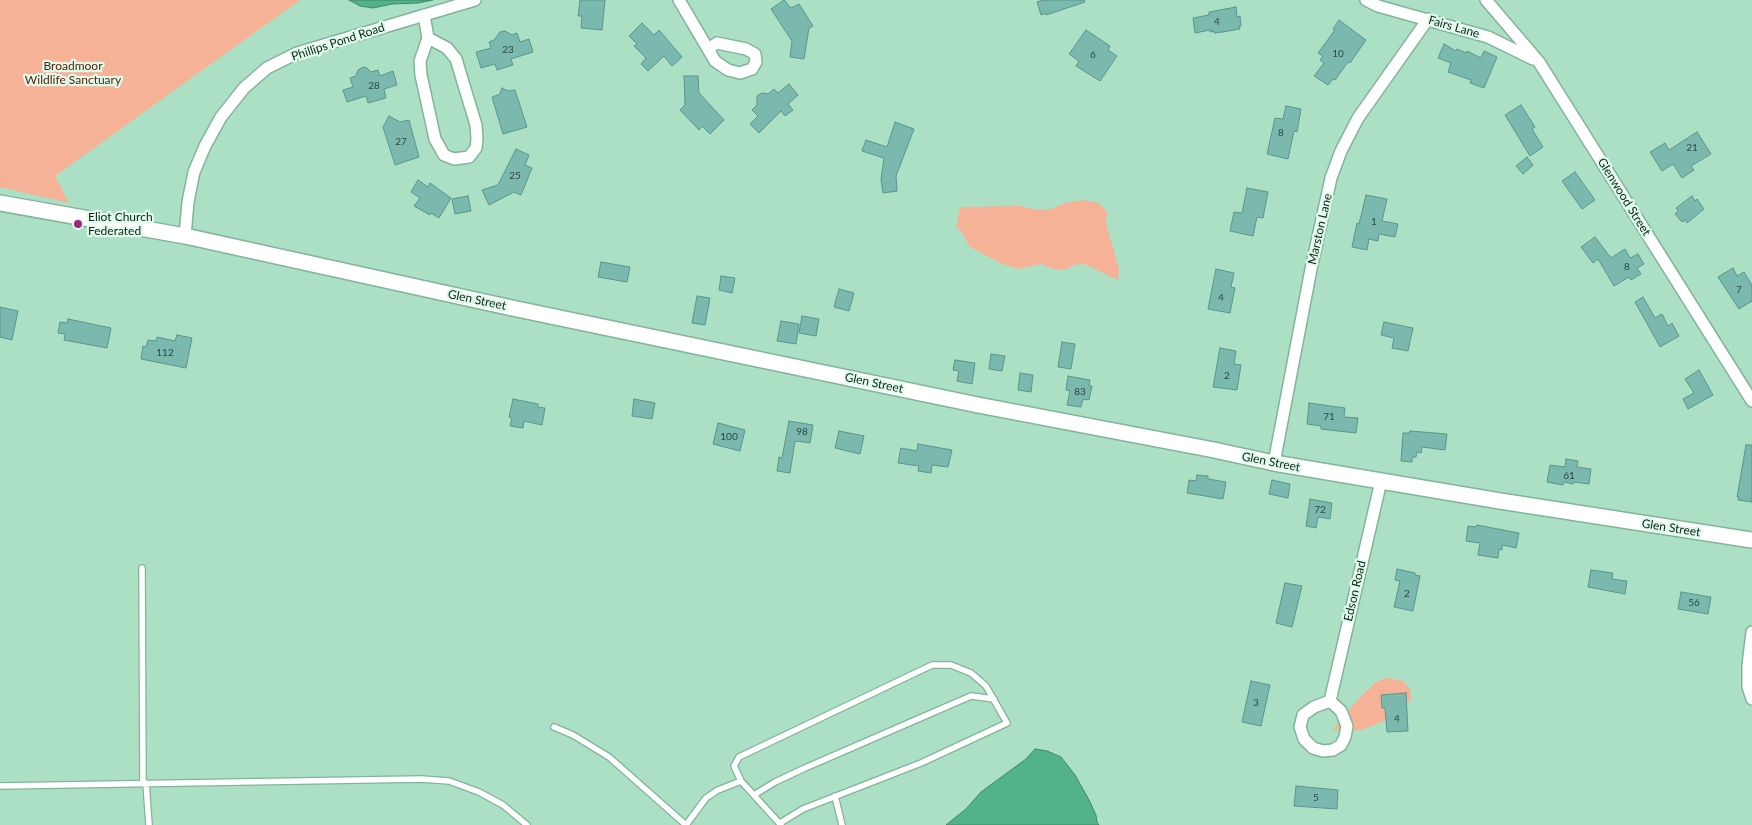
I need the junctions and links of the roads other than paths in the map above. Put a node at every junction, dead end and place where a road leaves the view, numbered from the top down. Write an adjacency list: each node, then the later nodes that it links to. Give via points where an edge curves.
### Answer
1 (474, 0): 5 (street, Phillips Pond Road)
2 (679, 0): 8 (street)
3 (1366, 0): 6 (street, Fairs Lane)
4 (1486, 0): 9 (street, Glenwood Street)
5 (424, 15): 7 (street); 11 (street, Phillips Pond Road, via 297,53 267,68 250,83 222,117 205,146 194,172)
6 (1428, 19): 9 (street, Fairs Lane, via 1488,37); 13 (street, Marston Lane, via 1358,118 1331,178)
7 (428, 38): 7 (street, via 420,60 421,75 435,139 444,154 454,158 469,157 478,139 456,59 447,48)
8 (708, 49)
9 (1539, 62): 12 (street, Glenwood Street)
10 (0, 203): 11 (street, Glen Street)
11 (185, 236): 13 (street, Glen Street, via 978,405)
12 (1752, 401)
13 (1274, 463): 14 (street, Glen Street)
14 (1380, 481): 15 (street, Glen Street); 20 (street, Edson Road)
15 (1752, 540)
16 (142, 568): 23 (lane)
17 (1752, 632): 19 (street, via 1748,665 1748,687)
18 (994, 699): 22 (lane, via 986,686 971,673 951,664 932,665 739,756 734,766); 25 (lane, via 971,696 805,768); 26 (lane, via 1007,723 921,763)
19 (1752, 699)
20 (1330, 701): 20 (street, via 1314,706 1303,715 1300,727 1312,748 1323,751 1333,750 1346,737 1347,726 1341,711)
21 (554, 727): 22 (lane, via 608,757 686,825 706,798)
22 (741, 781): 25 (lane)
23 (144, 783): 24 (lane); 28 (lane); 29 (lane, via 449,780 503,805)
24 (0, 786)
25 (754, 795): 27 (lane)
26 (835, 796): 27 (lane, via 803,809); 30 (lane)
27 (781, 824)
28 (149, 825)
29 (527, 825)
30 (842, 825)

